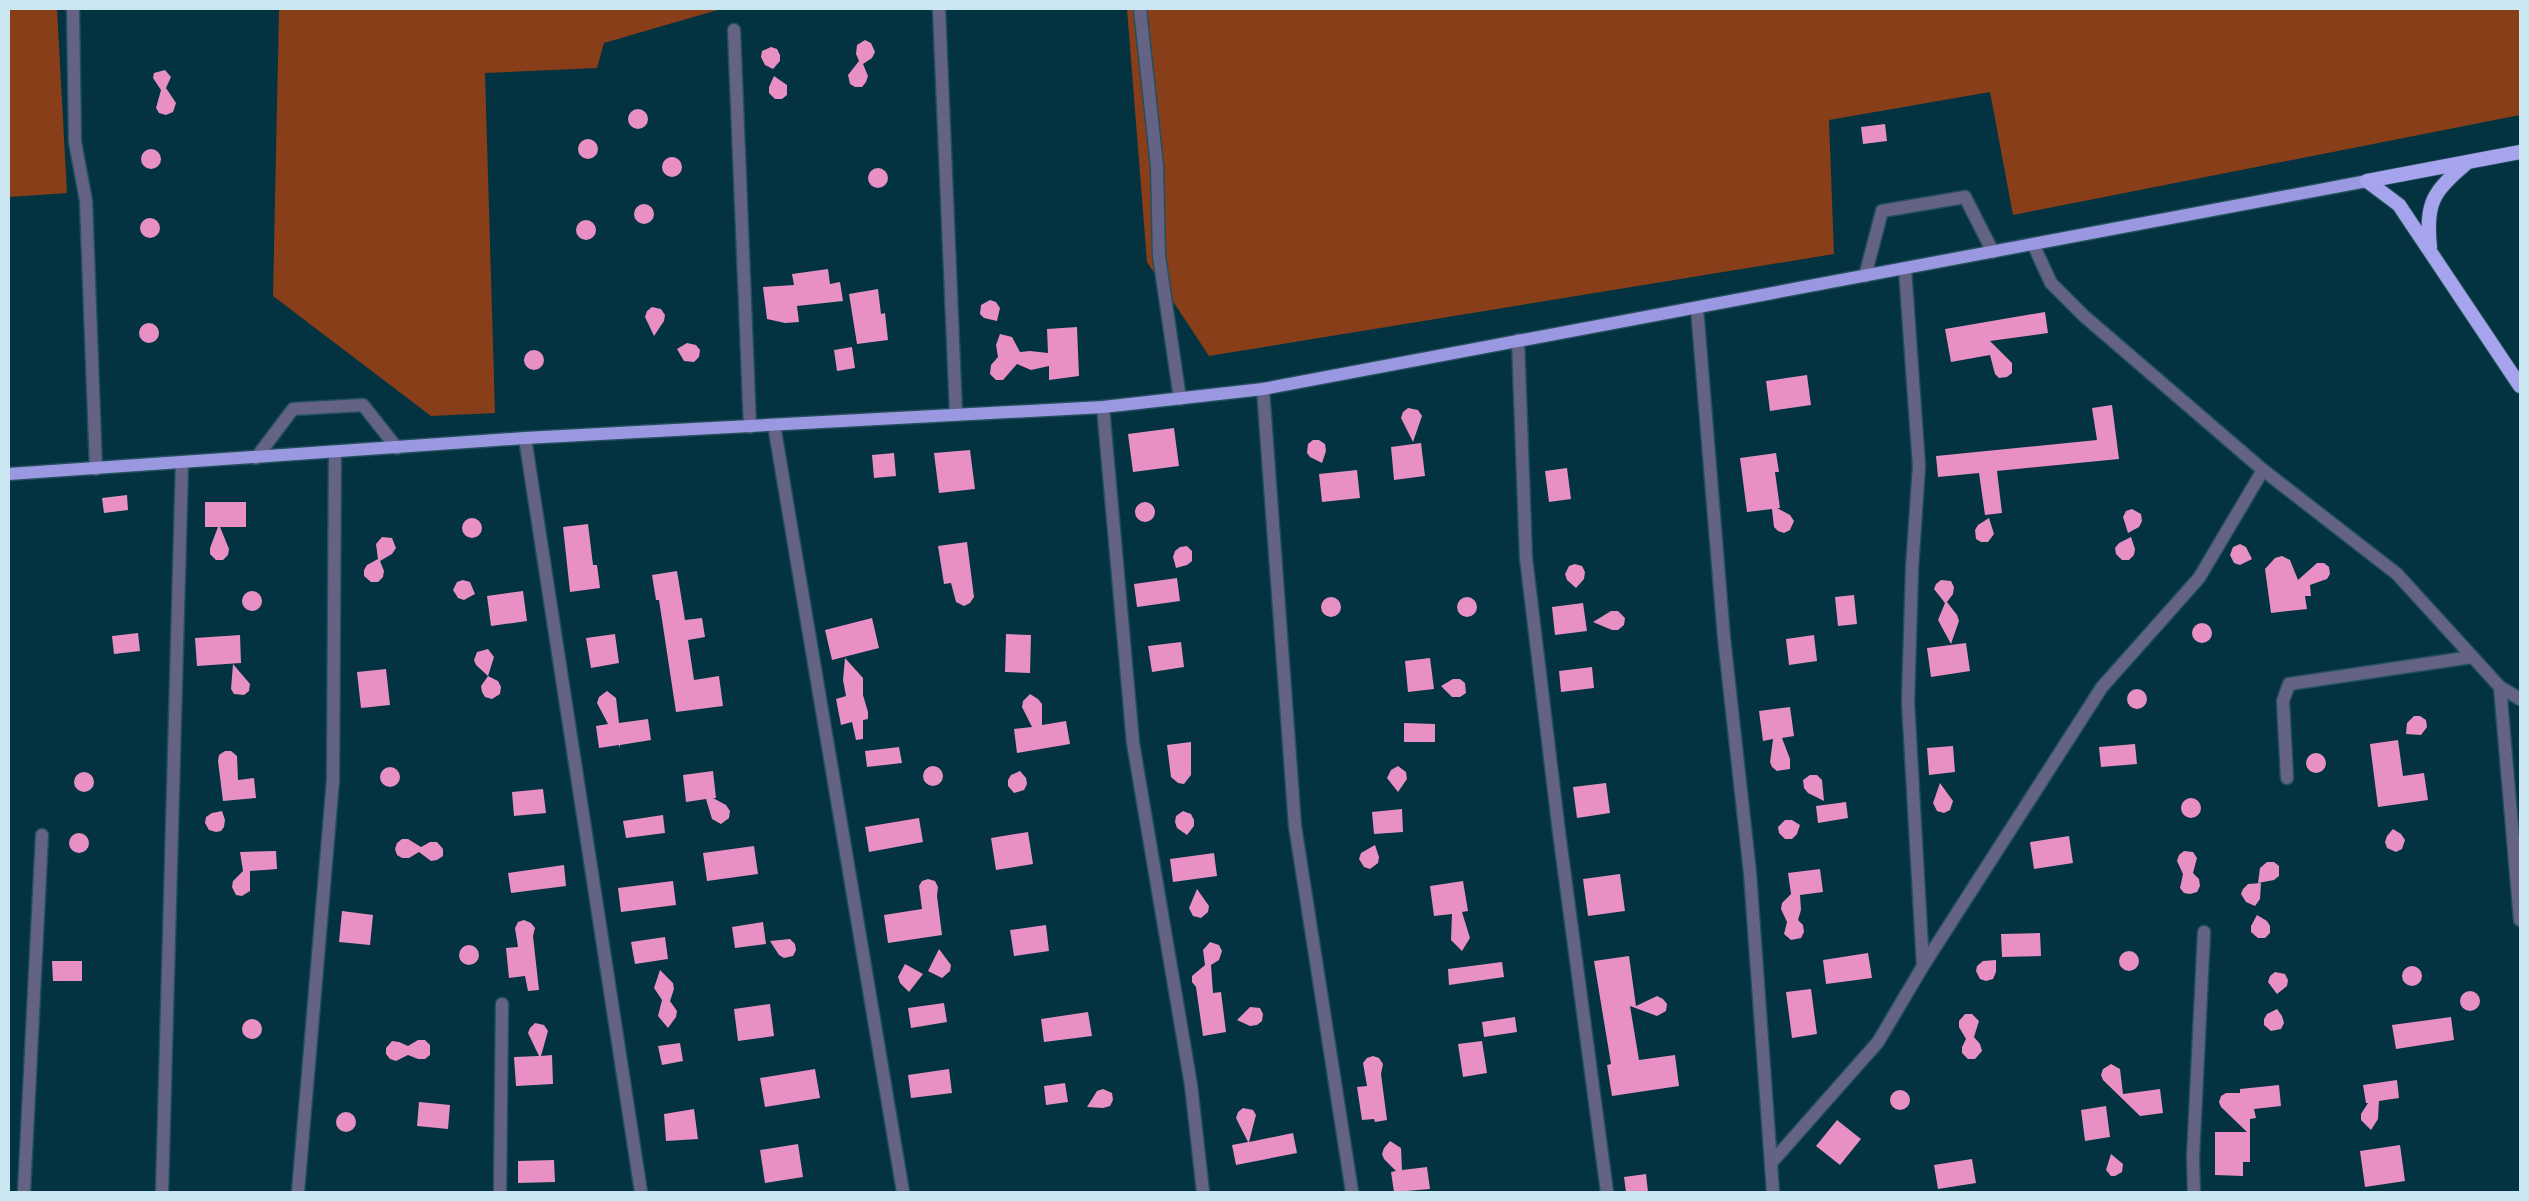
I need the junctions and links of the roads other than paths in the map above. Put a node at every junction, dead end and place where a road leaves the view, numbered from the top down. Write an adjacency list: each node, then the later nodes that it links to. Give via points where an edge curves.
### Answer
1 (73, 9): 27 (street, via 75,142 86,201)
2 (939, 9): 19 (street)
3 (1140, 9): 17 (street, via 1157,166 1159,256)
4 (734, 30): 21 (street)
5 (2520, 152): 6 (highway)
6 (2469, 162): 7 (highway); 9 (highway, via 2441,184 2430,208)
7 (2367, 181): 8 (main road); 9 (highway, via 2399,205)
8 (2034, 244): 10 (main road); 28 (street, via 2051,284)
9 (2430, 249): 15 (highway)
10 (1993, 252): 11 (main road); 12 (street, via 1965,197 1882,211)
11 (1905, 269): 12 (main road); 37 (street, via 1919,466 1908,702)
12 (1865, 276): 13 (main road)
13 (1697, 308): 14 (main road); 39 (street, via 1724,638 1750,873)
14 (1518, 340): 16 (main road); 48 (street, via 1526,558)
15 (2520, 386)
16 (1262, 388): 17 (main road); 47 (street, via 1295,826)
17 (1180, 399): 18 (main road)
18 (1103, 407): 19 (main road); 46 (street, via 1133,744 1191,1085)
19 (956, 414): 20 (main road)
20 (774, 425): 21 (main road); 45 (street)
21 (750, 427): 22 (main road)
22 (525, 438): 23 (main road); 44 (street)
23 (397, 448): 24 (main road); 25 (street, via 363,405 293,409)
24 (335, 452): 25 (main road); 42 (street, via 333,780)
25 (256, 458): 26 (main road)
26 (182, 463): 27 (main road); 41 (street)
27 (96, 469): 29 (main road)
28 (2263, 470): 30 (street, via 2397,574); 37 (street, via 2199,578 2102,687)
29 (9, 474)
30 (2472, 657): 31 (street); 33 (street, via 2289,684 2283,701)
31 (2500, 687): 32 (street); 35 (street)
32 (2520, 700)
33 (2287, 778)
34 (42, 835): 40 (street)
35 (2520, 920)
36 (2204, 932): 50 (street)
37 (1923, 966): 39 (street, via 1878,1042)
38 (502, 1004): 43 (street)
39 (1772, 1162): 49 (street)
40 (24, 1192)
41 (162, 1192)
42 (298, 1192)
43 (500, 1192)
44 (641, 1192)
45 (903, 1192)
46 (1203, 1192)
47 (1352, 1192)
48 (1607, 1192)
49 (1773, 1192)
50 (2194, 1192)

